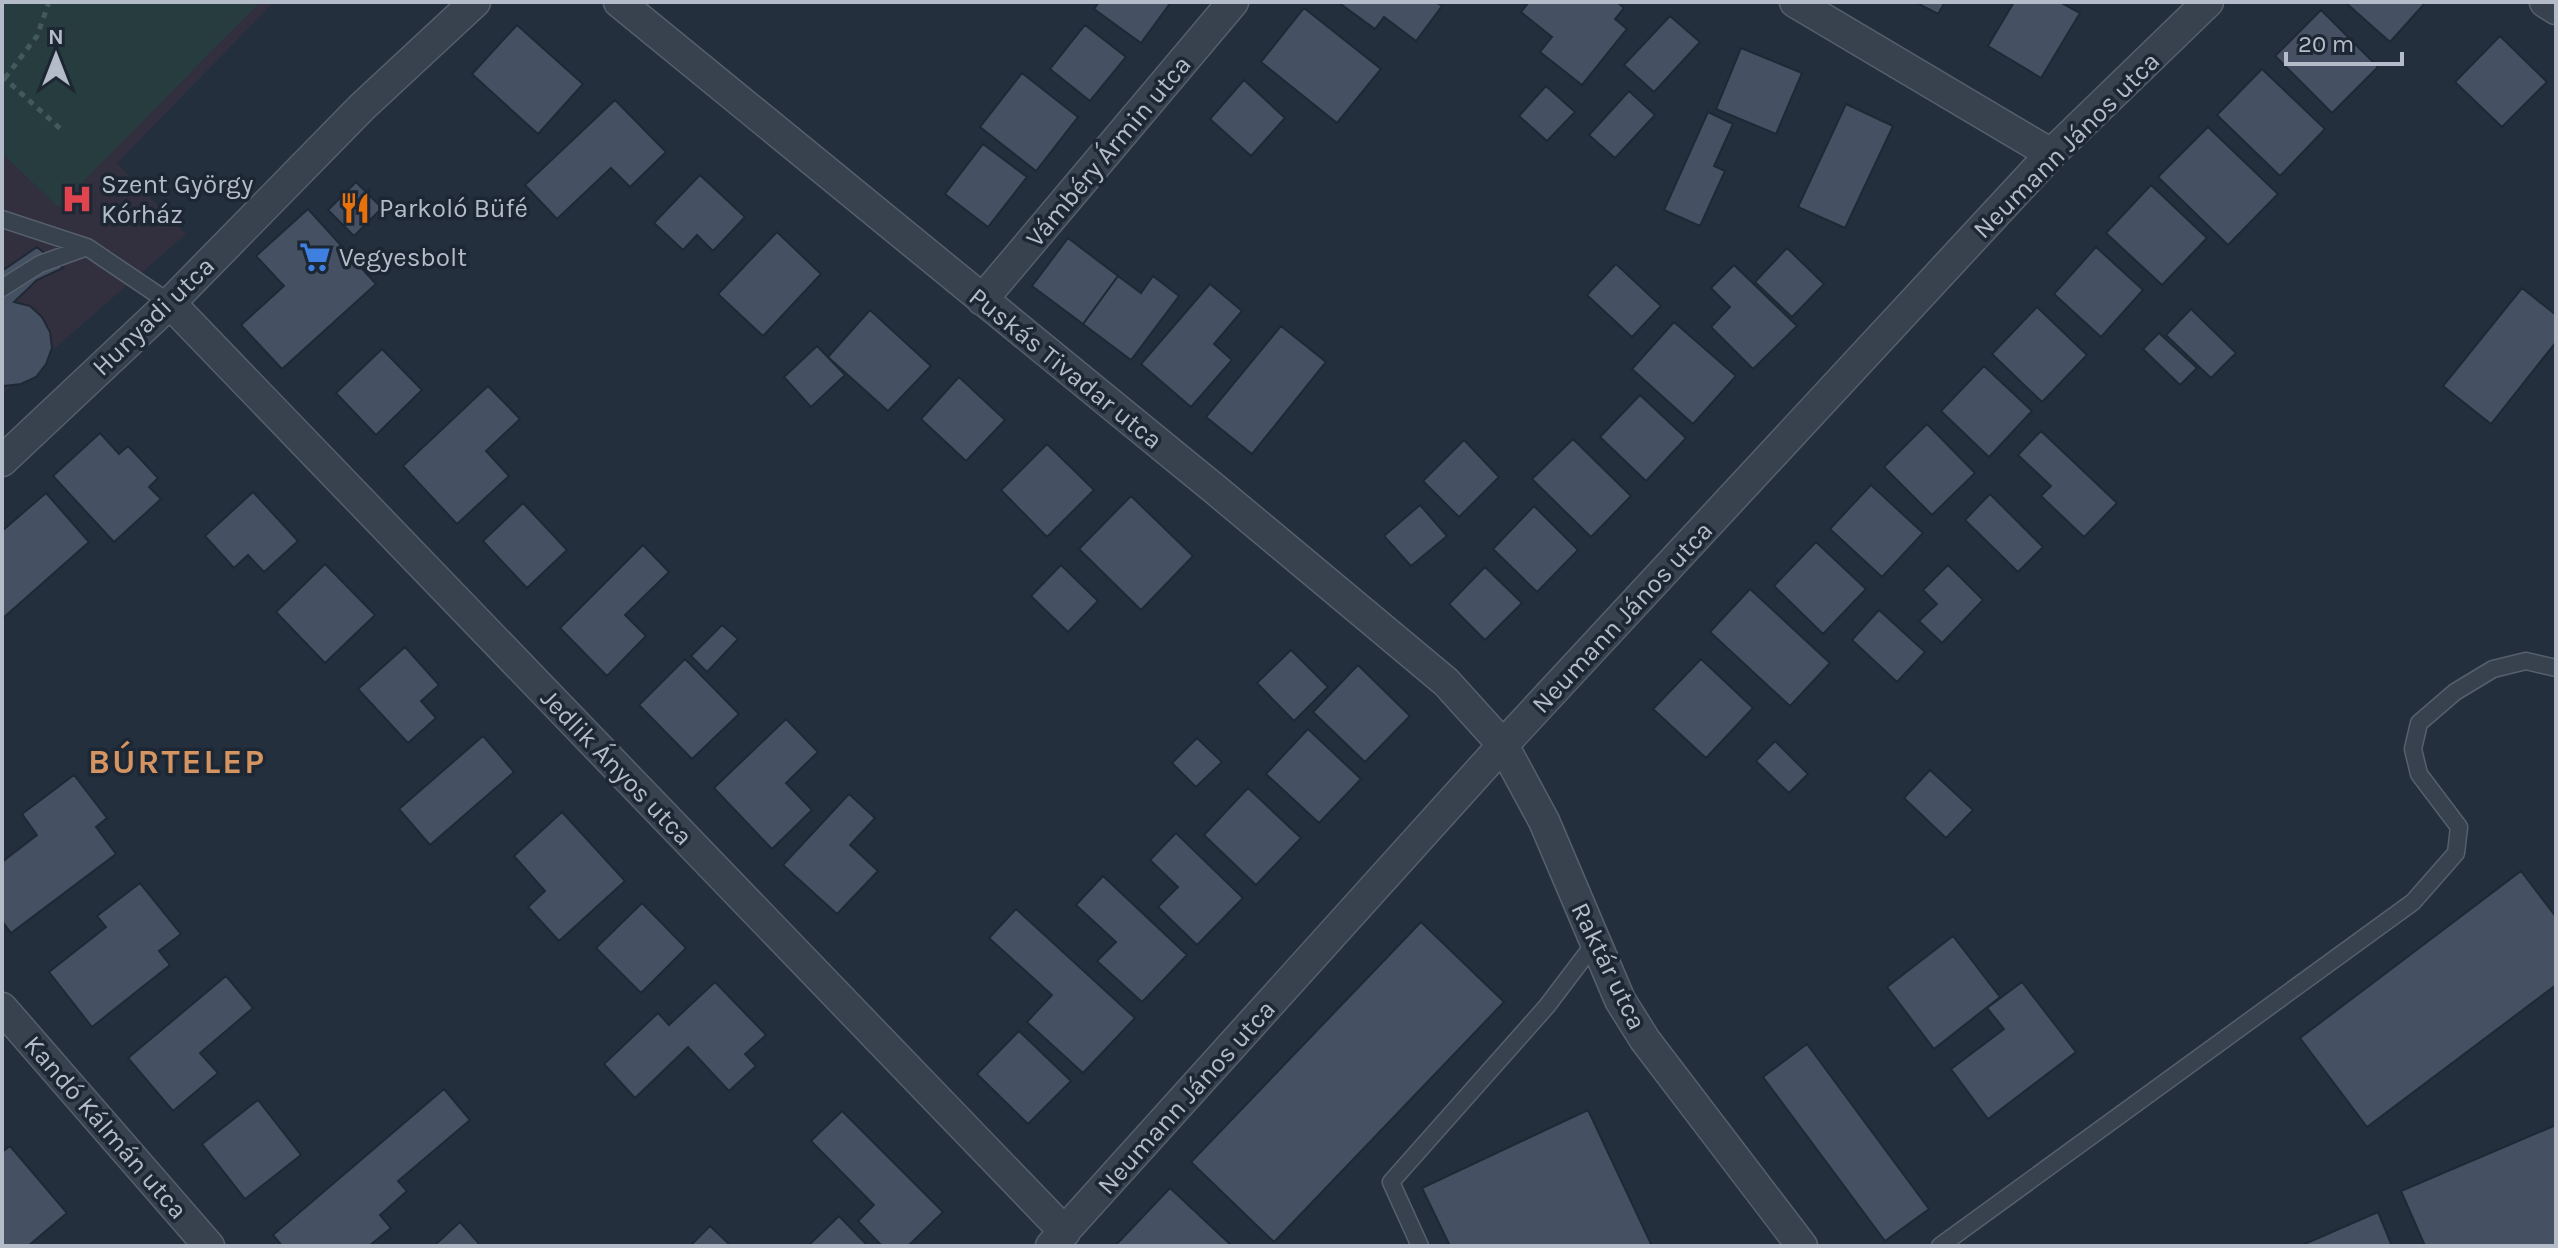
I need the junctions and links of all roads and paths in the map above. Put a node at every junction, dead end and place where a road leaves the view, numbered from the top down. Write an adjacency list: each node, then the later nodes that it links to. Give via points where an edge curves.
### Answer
1 (49, 2): 9 (path, via 37,36)
2 (475, 2): 16 (street, Hunyadi utca, via 362,107)
3 (619, 2): 15 (street, Puskás Tivadar utca)
4 (1233, 2): 15 (street, Vámbéry Ármin utca)
5 (1795, 2): 11 (street)
6 (2208, 2): 11 (street, Neumann János utca)
7 (2545, 2): 8 (street)
8 (2556, 9)
9 (3, 77): 10 (path)
10 (64, 132)
11 (2051, 154): 19 (street, Neumann János utca)
12 (2, 219): 13 (lane)
13 (87, 247): 14 (lane, via 40,264); 16 (lane)
14 (2, 288)
15 (982, 300): 19 (street, Puskás Tivadar utca, via 1446,682)
16 (170, 303): 17 (street, Hunyadi utca); 22 (street, Jedlik Ányos utca)
17 (2, 461)
18 (2556, 668): 26 (lane, via 2526,661 2493,669 2419,723 2413,749 2419,774 2459,827 2456,853 2413,902)
19 (1503, 745): 20 (street, Raktár utca, via 1544,821); 22 (street, Neumann János utca)
20 (1594, 944): 24 (lane, via 1547,1006 1391,1182); 25 (street, Raktár utca, via 1645,1040)
21 (2, 1008): 23 (street, Kandó Kálmán utca)
22 (1058, 1239)
23 (209, 1246)
24 (1420, 1246)
25 (1802, 1246)
26 (1940, 1246)

